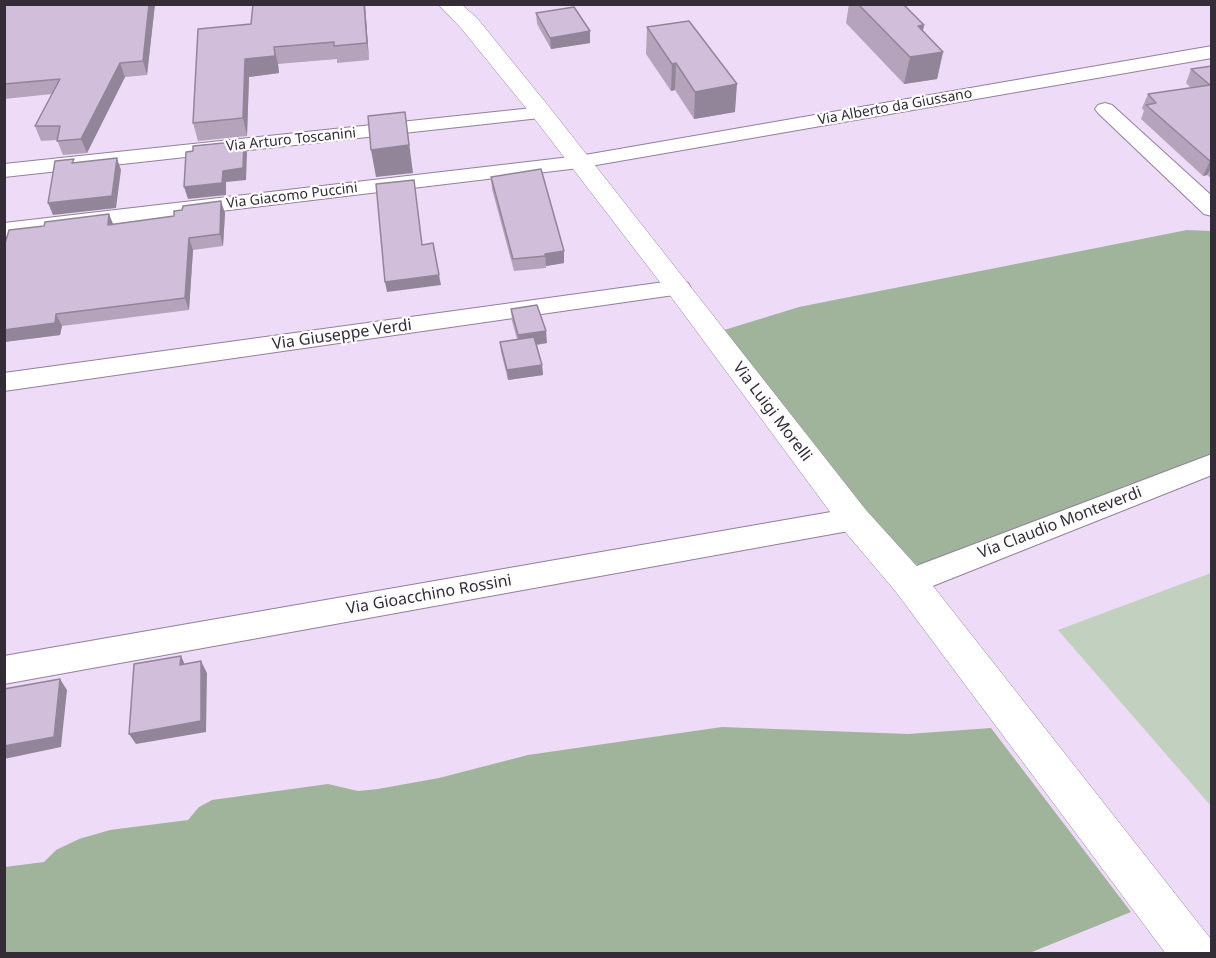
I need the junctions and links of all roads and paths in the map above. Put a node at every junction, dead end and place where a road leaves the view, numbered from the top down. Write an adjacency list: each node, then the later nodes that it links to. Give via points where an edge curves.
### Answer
1 (448, 4): 4 (main road, Via Luigi Morelli, via 474,29)
2 (1212, 52): 5 (street, Via Alberto da Giussano)
3 (1105, 109): 7 (street)
4 (542, 113): 5 (main road, Via Luigi Morelli); 6 (street, Via Arturo Toscanini)
5 (579, 162): 8 (street, Via Giacomo Puccini); 9 (main road, Via Luigi Morelli)
6 (4, 171)
7 (1212, 209)
8 (4, 230)
9 (679, 288): 10 (street, Via Giuseppe Verdi); 12 (main road, Via Luigi Morelli)
10 (4, 382)
11 (1212, 464): 13 (street, Via Claudio Monteverdi)
12 (854, 519): 13 (main road, Via Luigi Morelli); 14 (street, Via Gioacchino Rossini)
13 (909, 582): 15 (main road, Via Luigi Morelli)
14 (4, 670)
15 (1194, 954)

